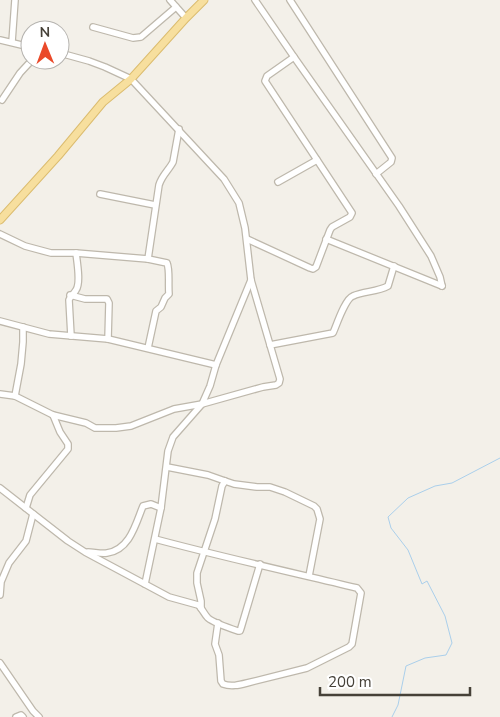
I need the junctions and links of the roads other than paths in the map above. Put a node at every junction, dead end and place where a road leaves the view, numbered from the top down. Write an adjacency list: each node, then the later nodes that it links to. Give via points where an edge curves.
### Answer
1 (15, 0): 10 (street)
2 (170, 0): 6 (street)
3 (204, 0): 7 (main road)
4 (255, 0): 13 (street)
5 (290, 0): 19 (street, via 392,158)
6 (176, 7): 7 (street); 8 (street, via 141,37 133,38)
7 (186, 18): 15 (main road)
8 (93, 27)
9 (0, 40): 10 (street)
10 (12, 42): 11 (street)
11 (20, 44)
12 (70, 56): 15 (street)
13 (294, 57): 18 (street, via 267,76 265,81); 19 (street)
14 (23, 70): 16 (street)
15 (131, 79): 17 (street); 23 (main road, via 103,102)
16 (2, 100)
17 (179, 129): 22 (street, via 173,162 160,180); 25 (street, via 232,191 239,203)
18 (317, 160): 20 (street); 26 (street, via 352,212 350,217 332,227)
19 (376, 174): 29 (street, via 427,249 442,286)
20 (278, 182)
21 (100, 194): 22 (street)
22 (155, 205): 28 (street)
23 (0, 220)
24 (0, 234): 27 (street, via 25,246)
25 (247, 239): 26 (street, via 313,269); 30 (street)
26 (326, 239): 29 (street)
27 (76, 253): 28 (street); 31 (street, via 78,284)
28 (148, 259): 37 (street, via 169,265 169,294 156,311)
29 (394, 266): 36 (street, via 388,286 352,296 347,301 333,333)
30 (251, 280): 36 (street); 38 (street)
31 (70, 295): 34 (street); 35 (street, via 107,299 110,303)
32 (0, 321): 33 (street)
33 (23, 327): 34 (street); 40 (street)
34 (70, 336): 35 (street)
35 (108, 339): 37 (street)
36 (270, 345): 41 (street, via 279,383)
37 (148, 348): 38 (street)
38 (216, 365): 41 (street)
39 (0, 394): 40 (street)
40 (15, 396): 42 (street)
41 (202, 404): 42 (street, via 174,409 116,428 95,428); 43 (street, via 173,437)
42 (53, 415): 46 (street, via 68,449)
43 (167, 467): 44 (street, via 208,475); 49 (street)
44 (225, 482): 53 (street); 55 (street, via 270,487 317,508 320,519)
45 (0, 488): 47 (street)
46 (30, 495): 47 (street); 48 (street)
47 (17, 501): 48 (street)
48 (26, 508): 50 (street)
49 (161, 508): 51 (street); 52 (street, via 150,504 143,506 131,536 119,549 108,553)
50 (33, 514): 52 (street); 57 (street, via 26,541 9,563 1,582)
51 (155, 539): 53 (street); 56 (street)
52 (86, 552): 56 (street)
53 (204, 552): 54 (street); 58 (street, via 197,572)
54 (260, 564): 55 (street); 59 (street, via 240,631)
55 (309, 576): 59 (street, via 360,590 349,647 308,668 226,686 221,681 216,644)
56 (146, 584): 58 (street, via 169,597)
57 (0, 595)
58 (201, 608): 59 (street, via 206,616)
59 (218, 623)
60 (0, 663): 63 (street)
61 (16, 717): 62 (street)
62 (23, 717)
63 (39, 717)

